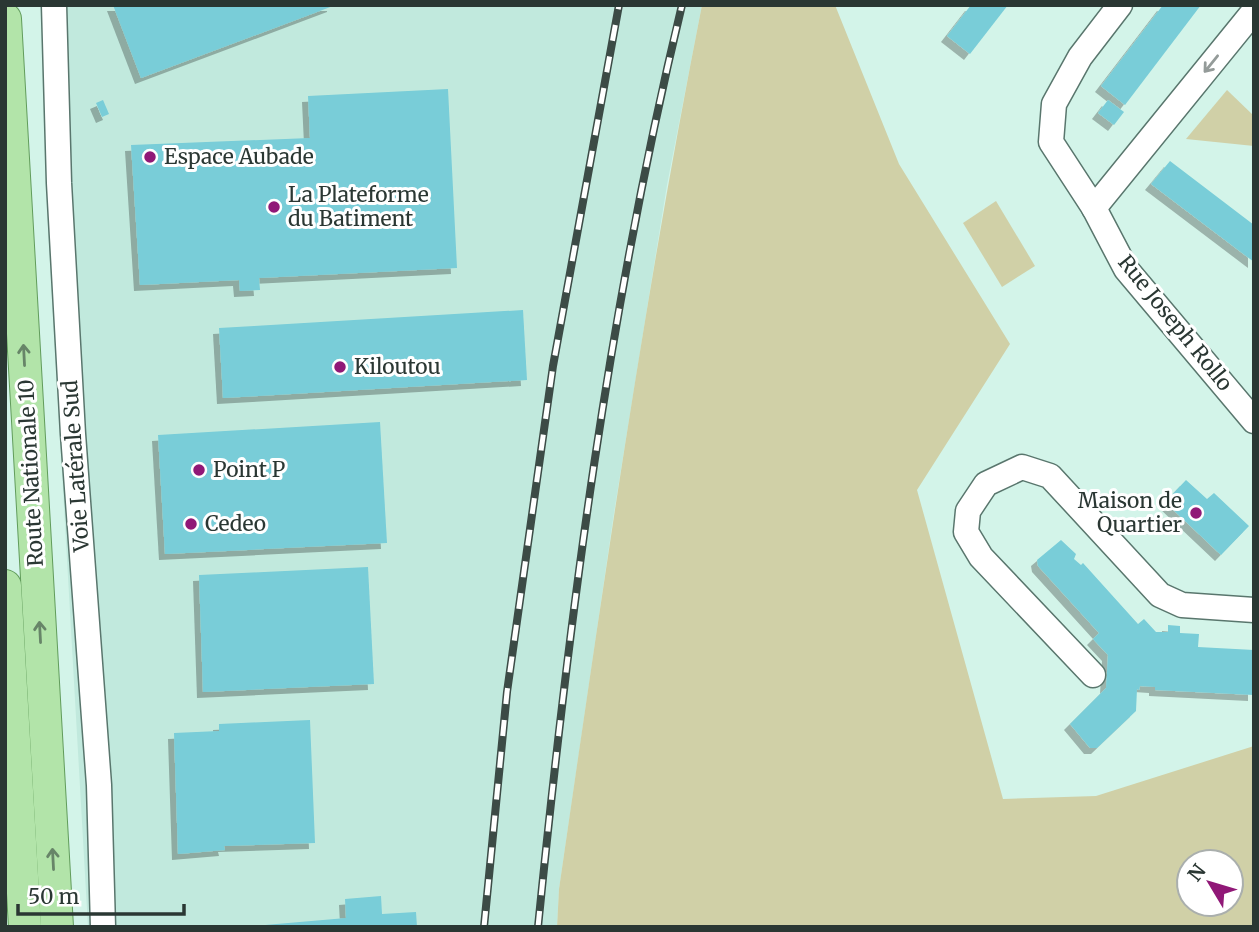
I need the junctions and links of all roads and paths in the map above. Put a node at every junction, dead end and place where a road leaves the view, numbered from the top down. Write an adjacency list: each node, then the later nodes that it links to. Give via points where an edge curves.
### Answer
1 (22, 5): 5 (main road)
2 (54, 5): 13 (street, Voie Latérale Sud, via 73,434 99,785)
3 (1120, 5): 6 (street, Rue Joseph Rollo, via 1080,57 1054,104 1051,142)
4 (1254, 11): 6 (street, one-way to 6)
5 (6, 28): 12 (main road, Route Nationale 10, one-way to 5)
6 (1094, 208): 7 (street, Rue Joseph Rollo, via 1126,269)
7 (1254, 421)
8 (5, 586): 11 (main road)
9 (1254, 610): 10 (street, via 1182,605 1160,595 1050,476 1022,467 986,484 968,511 966,532 981,557)
10 (1093, 675)
11 (24, 927)
12 (57, 927)
13 (103, 927)

